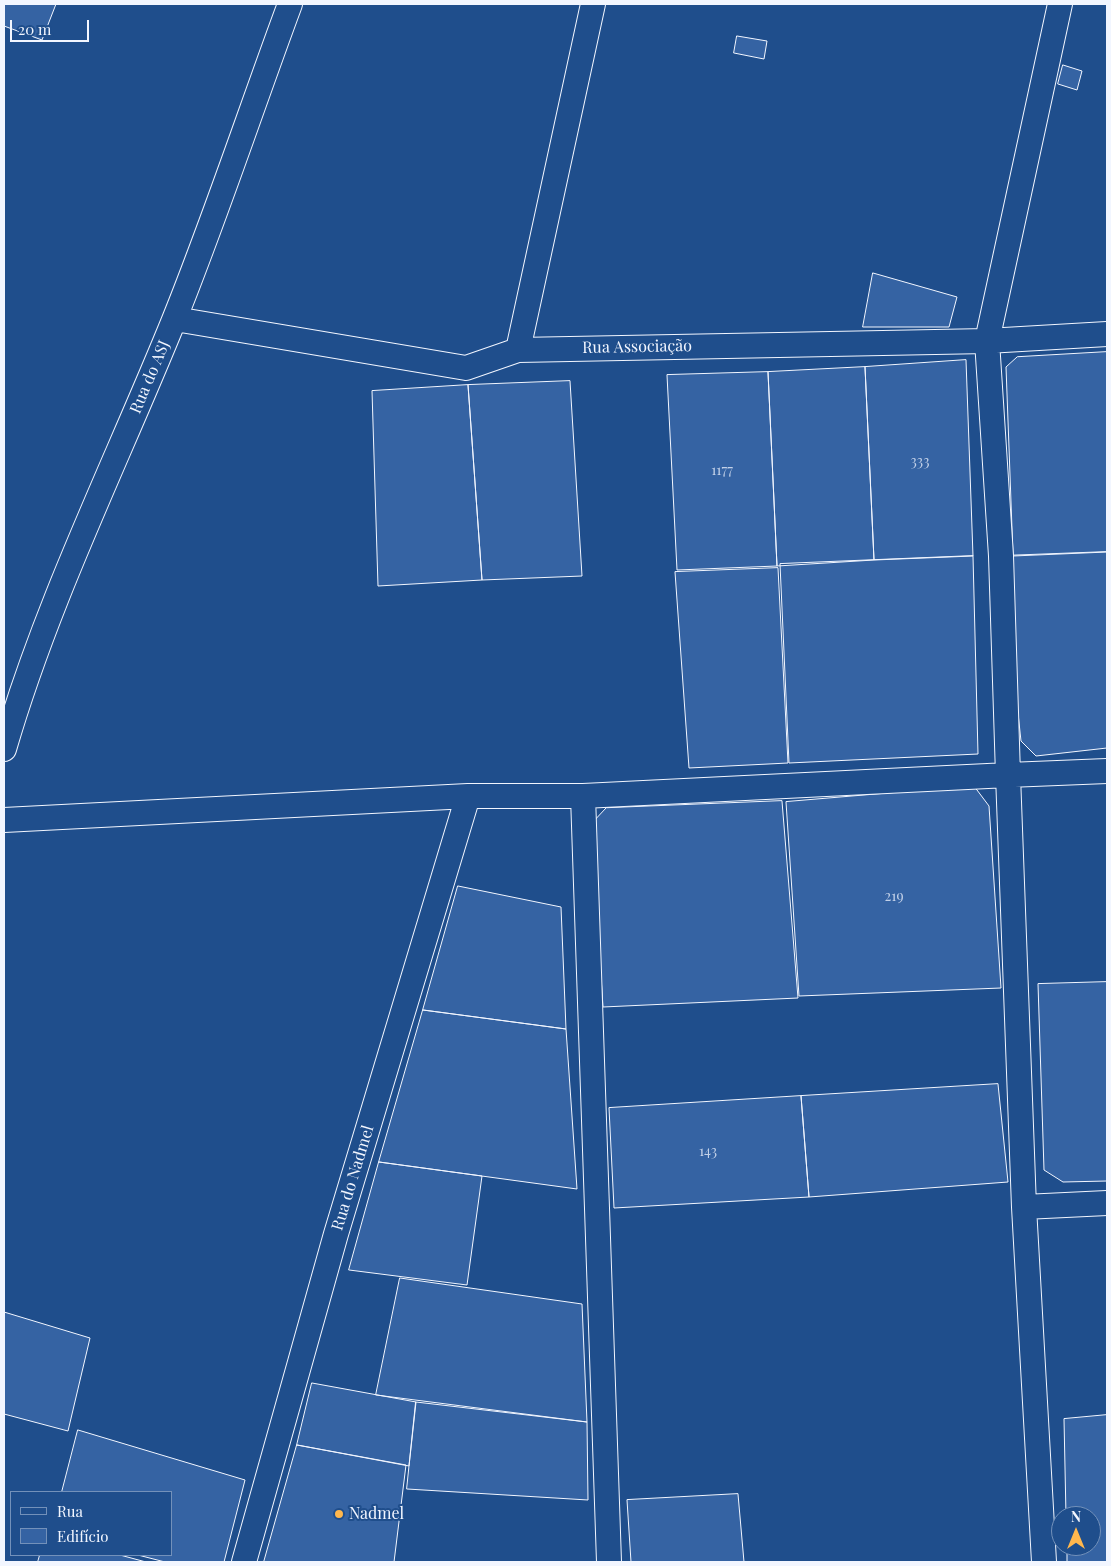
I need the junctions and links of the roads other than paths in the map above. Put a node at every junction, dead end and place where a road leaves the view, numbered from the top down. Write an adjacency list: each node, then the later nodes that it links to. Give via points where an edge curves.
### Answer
1 (290, 4): 4 (street, Rua do ASJ)
2 (593, 4): 7 (street)
3 (1060, 4): 6 (street)
4 (174, 319): 7 (street, Rua Associação, via 466,368); 8 (street, Rua do ASJ, via 47,622 21,689)
5 (1107, 334): 6 (street, Rua Associação)
6 (987, 341): 7 (street, Rua Associação); 10 (street, via 1001,556)
7 (518, 350)
8 (4, 749)
9 (1107, 771): 10 (street)
10 (1008, 775): 12 (street); 15 (street)
11 (468, 796): 12 (street); 13 (street); 16 (street, Rua do Nadmel, via 336,1234)
12 (583, 796): 17 (street)
13 (4, 820)
14 (1107, 1203): 15 (street)
15 (1024, 1208): 18 (street)
16 (244, 1562)
17 (609, 1562)
18 (1044, 1562)

